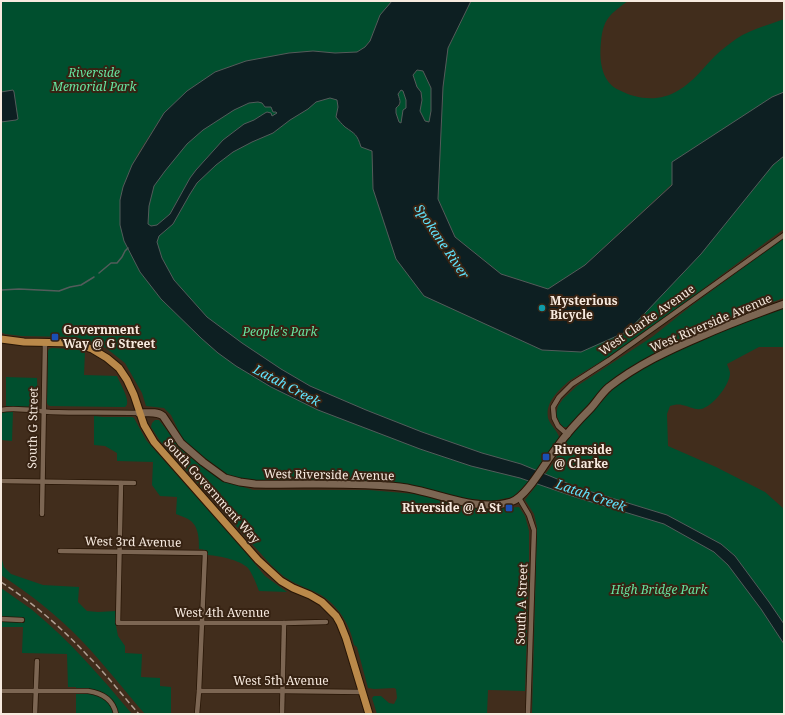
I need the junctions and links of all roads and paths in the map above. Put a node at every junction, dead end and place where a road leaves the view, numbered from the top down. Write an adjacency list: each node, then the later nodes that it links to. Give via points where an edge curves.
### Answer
1 (784, 235): 8 (street, West Clarke Avenue, via 572,384 553,407 558,426)
2 (784, 304): 8 (main road, West Riverside Avenue, via 661,353 608,388)
3 (1, 340): 4 (main road, South Government Way)
4 (45, 342): 6 (street, South G Street); 7 (main road, South Government Way, via 74,343 107,358 119,368 127,380)
5 (1, 410): 6 (street)
6 (44, 411): 7 (street); 10 (street, South G Street)
7 (139, 413): 13 (main road, West Riverside Avenue, via 157,413 164,416 181,443 191,453 225,478 240,482 401,487 483,505 513,502); 27 (main road, South Government Way, via 154,442 258,560 281,581 316,598 333,613 346,638)
8 (568, 435): 13 (main road, West Riverside Avenue)
9 (1, 481): 10 (street)
10 (42, 481): 11 (street); 14 (street, South G Street)
11 (121, 483): 12 (street); 16 (street)
12 (134, 483)
13 (519, 498): 33 (street, South A Street, via 530,515 534,530)
14 (42, 514)
15 (60, 551): 16 (street, West 3rd Avenue)
16 (120, 552): 19 (street, West 3rd Avenue, via 205,553); 19 (street, West 4th Avenue, via 118,623)
17 (1, 619): 18 (street)
18 (22, 620)
19 (202, 622): 21 (street, West 4th Avenue); 24 (street)
20 (326, 622): 21 (street, West 4th Avenue)
21 (284, 623): 25 (street)
22 (37, 661): 26 (street)
23 (1, 691): 26 (street)
24 (199, 691): 25 (street, West 5th Avenue); 30 (street)
25 (282, 691): 27 (street, West 5th Avenue); 31 (street)
26 (36, 692): 28 (street); 29 (street, via 97,693 108,699)
27 (363, 692): 32 (main road, South Government Way)
28 (36, 714)
29 (116, 714)
30 (197, 714)
31 (282, 714)
32 (369, 714)
33 (528, 714)

